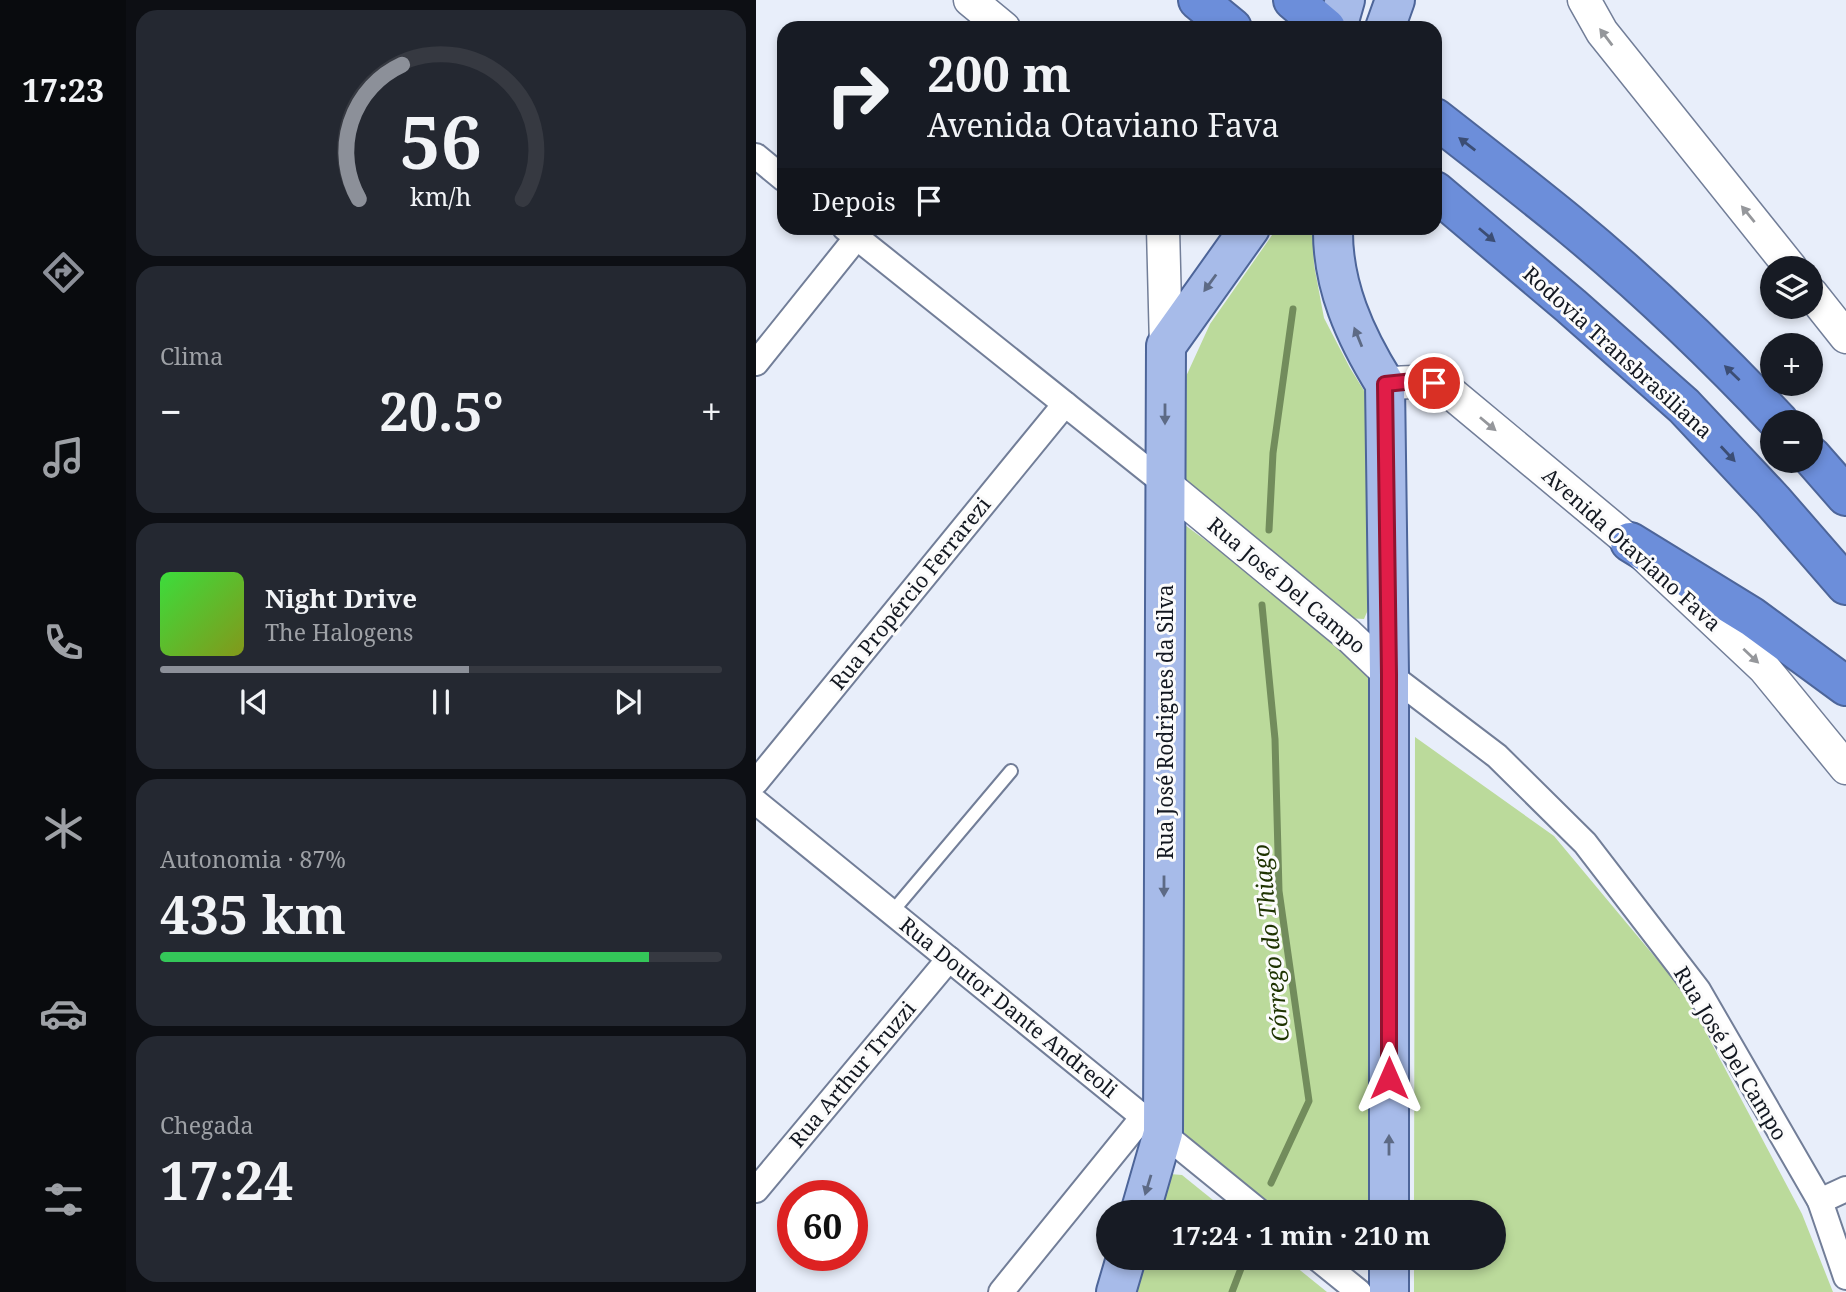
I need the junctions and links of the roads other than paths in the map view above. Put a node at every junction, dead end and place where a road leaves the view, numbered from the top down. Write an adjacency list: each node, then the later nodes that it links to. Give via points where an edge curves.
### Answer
1 (970, 0): 7 (street)
2 (1198, 0): 8 (highway)
3 (1293, 0): 9 (highway)
4 (1345, 0): 10 (main road)
5 (1395, 0): 11 (main road)
6 (1584, 0): 21 (street, one-way to 6, via 1602,32)
7 (996, 21)
8 (1224, 21)
9 (1318, 21)
10 (1338, 21)
11 (1388, 21)
12 (1442, 123): 28 (highway, one-way to 12, via 1659,302 1570,224)
13 (756, 156): 14 (street)
14 (777, 172)
15 (1442, 197): 33 (highway, Rodovia Transbrasiliana, one-way to 33, via 1684,406)
16 (849, 235): 25 (street)
17 (855, 235): 27 (street, Rua José Del Campo)
18 (1163, 235): 24 (street, Rua José Rodrigues da Silva)
19 (1245, 235): 24 (main road, one-way to 24)
20 (1334, 235): 26 (main road, one-way to 20, via 1363,349 1344,301)
21 (1781, 256)
22 (1823, 308): 23 (street)
23 (1846, 337)
24 (1166, 346): 30 (main road, Rua José Rodrigues da Silva, one-way to 30)
25 (756, 363)
26 (1385, 384): 32 (street, Avenida Otaviano Fava, one-way to 32, via 1434,383 1451,393); 34 (main road)
27 (1065, 404): 30 (street, Rua José Del Campo); 38 (street, Rua Propércio Ferrarezi)
28 (1768, 410)
29 (1823, 470): 31 (highway)
30 (1165, 484): 34 (street, Rua José Del Campo); 42 (main road, Rua José Rodrigues da Silva, one-way to 42)
31 (1846, 496)
32 (1630, 542): 35 (highway, via 1752,617); 36 (street, Avenida Otaviano Fava, one-way to 36, via 1763,668)
33 (1846, 585)
34 (1389, 674): 47 (main road, one-way to 34); 48 (street, Rua José Del Campo, via 1497,756 1585,843 1698,990)
35 (1846, 686)
36 (1846, 768)
37 (1011, 771): 40 (lane)
38 (756, 782)
39 (756, 802): 40 (street, Rua Doutor Dante Andreoli)
40 (892, 912): 41 (street, Rua Doutor Dante Andreoli)
41 (949, 959): 42 (street, Rua Doutor Dante Andreoli); 44 (street, Rua Arthur Truzzi)
42 (1153, 1125): 45 (main road, Rua José Rodrigues da Silva, one-way to 45); 46 (street, Rua Doutor Dante Andreoli); 53 (street)
43 (1846, 1189): 48 (street)
44 (756, 1190)
45 (1142, 1200)
46 (1245, 1200)
47 (1389, 1200)
48 (1820, 1201): 52 (street, Rua José Del Campo)
49 (1122, 1270): 54 (main road)
50 (1332, 1270): 55 (street)
51 (1389, 1270): 56 (main road)
52 (1846, 1277)
53 (1001, 1292)
54 (1116, 1292)
55 (1359, 1292)
56 (1389, 1292)

